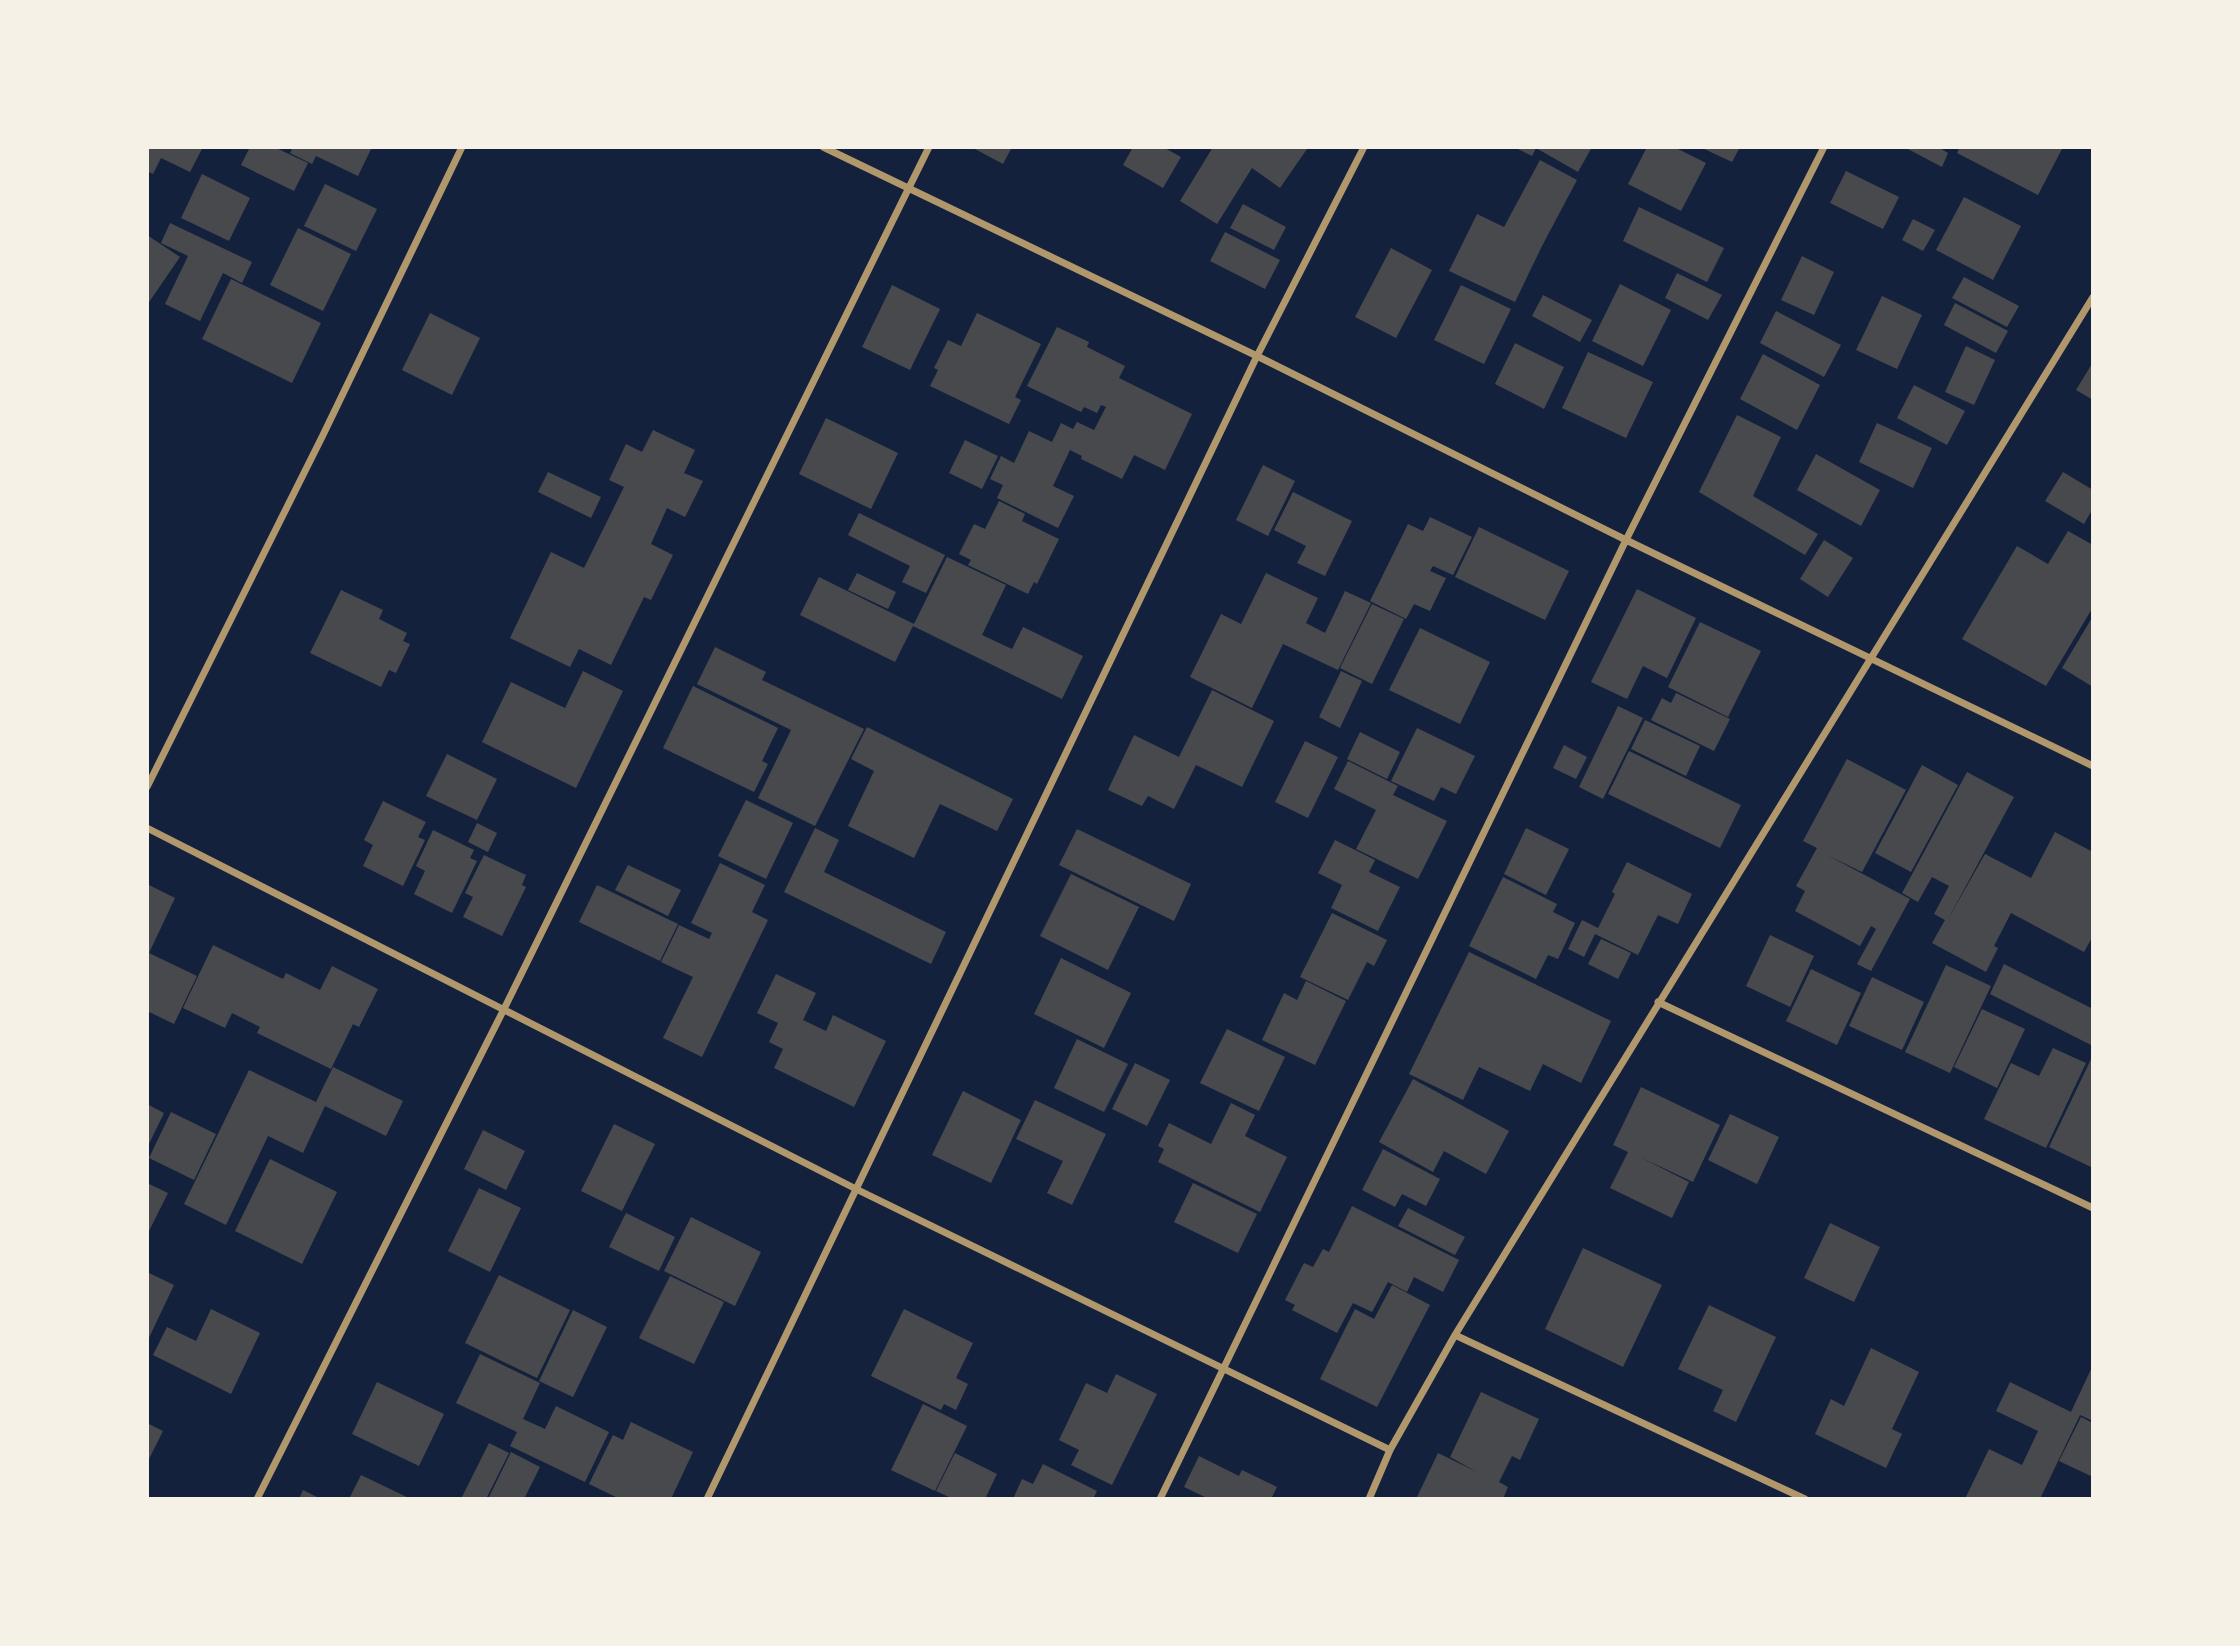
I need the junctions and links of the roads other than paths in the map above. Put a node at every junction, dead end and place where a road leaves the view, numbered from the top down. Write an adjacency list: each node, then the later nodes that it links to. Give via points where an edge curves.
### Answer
1 (462, 147): 12 (street)
2 (823, 147): 6 (street)
3 (929, 147): 6 (street)
4 (1364, 147): 8 (street)
5 (1824, 147): 9 (street)
6 (908, 189): 8 (street); 15 (street)
7 (2093, 297): 10 (street)
8 (1257, 356): 9 (street); 16 (street)
9 (1626, 540): 10 (street); 19 (street)
10 (1870, 659): 11 (street); 14 (street)
11 (2093, 766)
12 (147, 787)
13 (147, 828): 15 (street)
14 (1658, 1002): 17 (street); 18 (street)
15 (504, 1009): 16 (street); 21 (street)
16 (858, 1190): 19 (street); 22 (street)
17 (2093, 1208)
18 (1455, 1335): 20 (street); 25 (street)
19 (1223, 1370): 20 (street); 23 (street)
20 (1390, 1450): 24 (street)
21 (257, 1499)
22 (708, 1499)
23 (1160, 1499)
24 (1369, 1499)
25 (1805, 1499)

